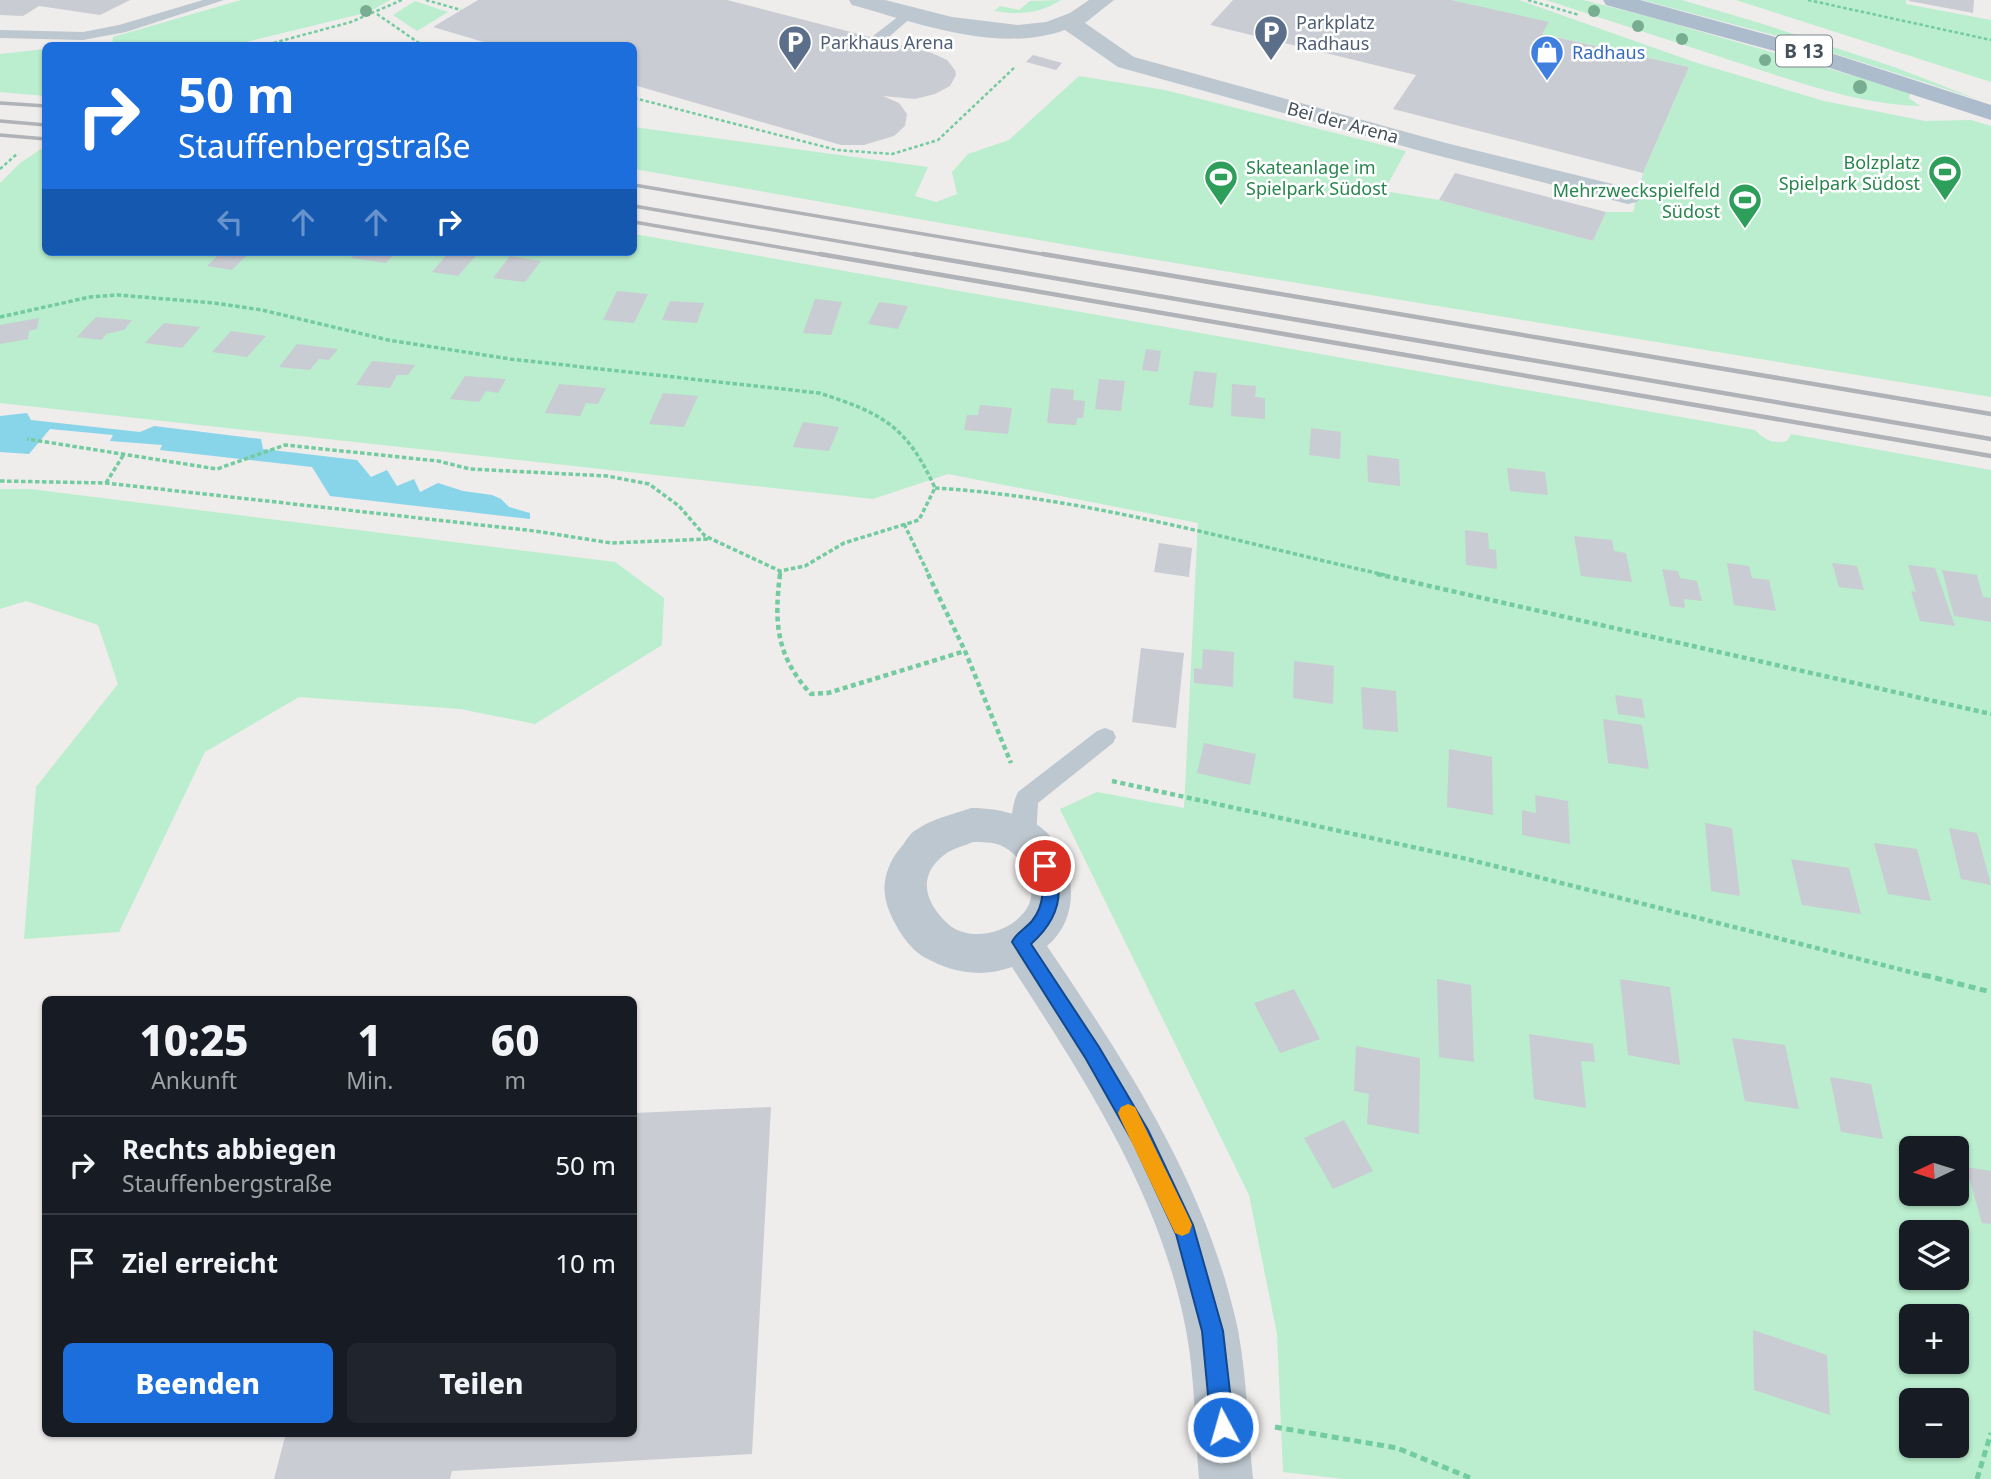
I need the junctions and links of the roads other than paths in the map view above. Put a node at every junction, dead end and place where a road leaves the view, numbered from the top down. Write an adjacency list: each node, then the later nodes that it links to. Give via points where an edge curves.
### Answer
1 (217, 0): 8 (lane, via 83,36)
2 (860, 0): 5 (street)
3 (1103, 0): 6 (street)
4 (1614, 0): 11 (main road, B 13, via 1767,40)
5 (908, 13): 6 (street, via 1020,32); 9 (lane)
6 (1068, 22): 12 (street, Bei der Arena, via 1126,62)
7 (1790, 24): 10 (main road, B 13)
8 (0, 34)
9 (878, 39)
10 (1991, 94)
11 (1991, 113)
12 (1628, 196)
13 (1105, 737): 14 (lane)
14 (1025, 819): 15 (street, via 1051,879 1049,905 1038,927); 15 (street, via 952,829 921,848 908,869 904,888 914,923 952,951 979,955)
15 (1020, 942): 16 (street, via 1093,1053 1141,1137 1185,1233 1212,1331)
16 (1226, 1479)

